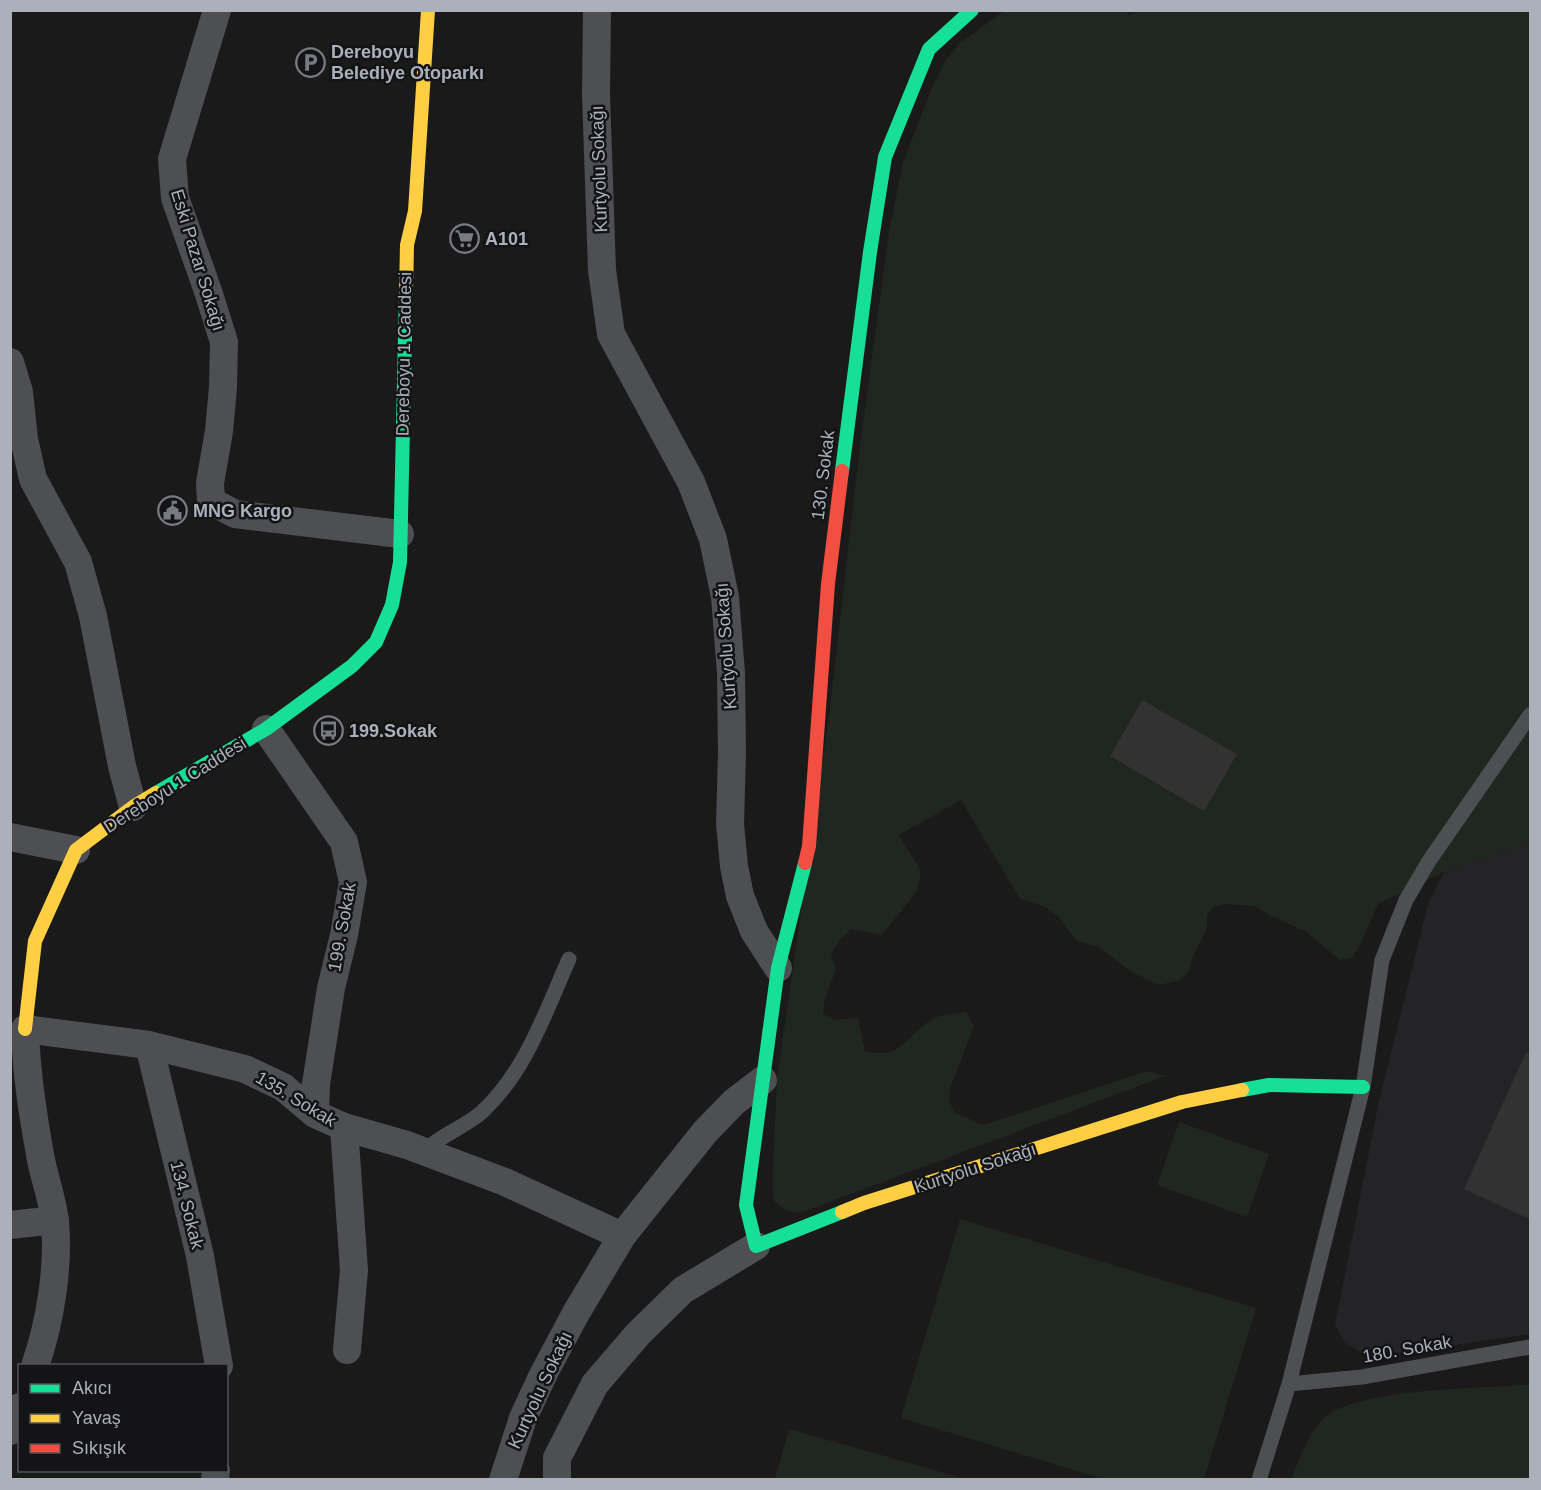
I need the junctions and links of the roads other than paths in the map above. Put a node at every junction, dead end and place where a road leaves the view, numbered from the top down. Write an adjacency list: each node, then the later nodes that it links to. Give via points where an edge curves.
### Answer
1 (218, 10): 8 (street, Eski Pazar Sokağı, via 172,159 175,198 224,342 211,501 235,514)
2 (428, 10): 6 (street, via 416,116 415,211)
3 (597, 10): 15 (street, Kurtyolu Sokağı, via 602,270 611,334 691,482 713,538 726,597 731,673 729,824 734,866 754,932)
4 (972, 10): 15 (street, 130. Sokak, via 929,49 885,157 828,584 809,846)
5 (400, 207): 6 (street)
6 (407, 245): 8 (street, Dereboyu 1 Caddesi)
7 (10, 362): 11 (street, via 19,392 33,479 78,562 93,616)
8 (400, 534): 10 (street, Dereboyu 1 Caddesi, via 400,562 392,605 376,642 352,666)
9 (1530, 715): 20 (lane, via 1406,900 1382,960)
10 (266, 729): 11 (street, Dereboyu 1 Caddesi); 21 (street, 199. Sokak, via 344,842 353,882 315,1084)
11 (133, 807): 13 (street, Dereboyu 1 Caddesi)
12 (10, 837): 13 (street)
13 (75, 850): 16 (street, Dereboyu 1 Caddesi, via 35,941)
14 (569, 959): 23 (lane, via 513,1077 480,1114)
15 (778, 968): 19 (street)
16 (25, 1029): 17 (street, 135. Sokak); 18 (street, Dereboyu 1 Caddesi)
17 (149, 1045): 21 (street, 135. Sokak, via 245,1069 283,1087); 31 (street, 134. Sokak, via 200,1256)
18 (18, 1066): 24 (street, Dereboyu 1 Caddesi)
19 (763, 1080): 26 (street, Kurtyolu Sokağı, via 705,1132); 27 (street, via 747,1205)
20 (1363, 1087): 27 (street, Kurtyolu Sokağı, via 1269,1085 1182,1102 864,1203); 32 (lane)
21 (315, 1114): 22 (street, 135. Sokak)
22 (344, 1127): 23 (street, 135. Sokak); 29 (street, via 354,1270)
23 (425, 1151): 26 (street, 135. Sokak, via 505,1182)
24 (55, 1220): 25 (street); 30 (street, Dereboyu 1 Caddesi, via 56,1266)
25 (10, 1225)
26 (622, 1236): 35 (street, Kurtyolu Sokağı, via 544,1372)
27 (756, 1246): 36 (street, via 683,1290 595,1384 557,1458)
28 (1530, 1347): 32 (lane, 180. Sokak, via 1362,1377)
29 (347, 1350)
30 (35, 1364)
31 (219, 1364)
32 (1289, 1384): 37 (lane)
33 (18, 1412): 34 (street)
34 (10, 1431)
35 (503, 1479)
36 (557, 1479)
37 (1259, 1479)

